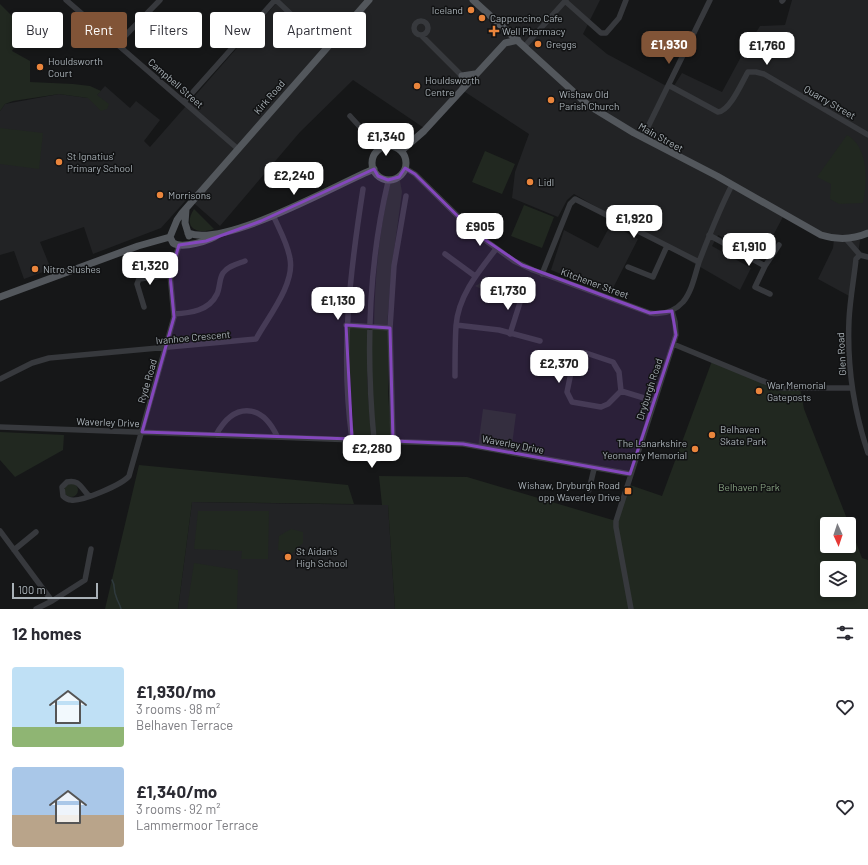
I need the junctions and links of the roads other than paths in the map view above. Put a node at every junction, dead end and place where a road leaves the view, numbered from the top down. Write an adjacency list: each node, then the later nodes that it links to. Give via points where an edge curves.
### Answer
1 (66, 0): 9 (street, Campbell Street)
2 (160, 0): 11 (street)
3 (275, 0): 10 (street); 20 (street)
4 (369, 0): 24 (main road, Kirk Road)
5 (566, 0): 6 (street, via 601,33 606,34 619,18); 14 (street)
6 (626, 0)
7 (710, 0): 18 (street)
8 (475, 1): 13 (main road, Main Street)
9 (80, 12)
10 (288, 12)
11 (127, 34)
12 (422, 36): 17 (street)
13 (518, 40): 14 (main road, Main Street); 16 (main road, via 505,43)
14 (524, 47): 23 (main road, Main Street, via 588,105)
15 (122, 48): 20 (street, Campbell Street)
16 (479, 71): 17 (main road, via 474,75); 19 (main road)
17 (462, 76): 19 (street)
18 (670, 86): 22 (street, Quarry Street, via 721,112 730,103 748,72 756,72); 23 (street)
19 (462, 88): 26 (main road, via 424,131)
20 (184, 102): 24 (street, Campbell Street)
21 (350, 116): 25 (street)
22 (868, 135)
23 (643, 137): 30 (main road, Main Street)
24 (238, 149): 33 (main road, Kirk Road)
25 (380, 149): 26 (main road, via 387,146); 28 (main road, via 373,159)
26 (401, 151): 27 (main road, via 405,157)
27 (405, 168): 29 (main road, via 399,177); 44 (street, Kitchener Street, via 415,174 474,232)
28 (374, 169): 29 (main road, via 381,178); 34 (main road)
29 (392, 180): 63 (street, via 388,182 380,215 373,274)
30 (732, 185): 39 (street); 40 (main road, Main Street, via 821,235)
31 (363, 189): 61 (street, via 351,264)
32 (406, 196): 64 (street, via 394,266)
33 (186, 209): 35 (main road); 36 (main road, Kirk Road, via 176,220)
34 (273, 216): 37 (main road); 68 (street, Ivanhoe Crescent, via 292,268 290,280 256,339)
35 (187, 231): 36 (main road, via 180,226); 37 (main road, via 204,236); 42 (main road, via 189,238)
36 (171, 234): 42 (main road, via 173,243); 57 (main road)
37 (219, 234): 42 (main road, via 206,241)
38 (868, 234): 40 (main road, Main Street)
39 (709, 236): 49 (street); 50 (street)
40 (846, 239): 46 (street)
41 (779, 244): 50 (street)
42 (182, 245): 53 (street, Ryde Road)
43 (667, 246): 49 (street); 51 (street, via 653,277); 52 (street, via 576,199 570,204)
44 (496, 249): 52 (street, Kitchener Street); 54 (street)
45 (445, 254): 54 (street)
46 (860, 255): 47 (street); 71 (street, Glen Road, via 856,258 849,322)
47 (868, 257)
48 (245, 261): 60 (street, via 231,266 223,273 217,294 200,310)
49 (699, 262): 59 (street, via 688,295)
50 (765, 266): 56 (street, via 754,287)
51 (628, 267)
52 (542, 274): 59 (street, Kitchener Street, via 650,313)
53 (170, 275): 58 (street, via 139,279 137,284); 60 (street, Ryde Road)
54 (475, 276): 62 (street)
55 (523, 293): 65 (street)
56 (770, 294)
57 (0, 297)
58 (144, 307)
59 (672, 311): 67 (street, Dryburgh Road, via 676,329)
60 (174, 314): 68 (street, Ryde Road)
61 (346, 325): 63 (street); 78 (street)
62 (456, 325): 65 (street, via 489,328); 69 (street)
63 (371, 327): 64 (street); 79 (street, via 369,378)
64 (390, 328): 80 (street)
65 (510, 334): 66 (street)
66 (540, 341)
67 (673, 344): 71 (street, via 780,388); 73 (street, Dryburgh Road)
68 (166, 348): 70 (street, Ivanhoe Crescent, via 41,360); 75 (street, Ryde Road)
69 (455, 376)
70 (0, 379)
71 (852, 388): 81 (street, Glen Road)
72 (621, 391): 72 (street, via 619,372 613,362 586,353 574,358 567,392 572,402 601,407 608,404); 73 (street)
73 (654, 401): 83 (street, Dryburgh Road)
74 (0, 427): 75 (street, Waverley Drive)
75 (142, 432): 76 (street, Waverley Drive); 85 (street, Ryde Road, via 126,480)
76 (216, 435): 77 (street, Waverley Drive); 77 (street, via 230,417 252,410 264,416)
77 (277, 436): 78 (street, Waverley Drive)
78 (352, 439): 79 (street, Waverley Drive); 80 (street, via 357,452 368,460 384,457)
79 (374, 440): 80 (street, Waverley Drive)
80 (393, 441): 82 (street, Waverley Drive, via 462,444)
81 (868, 453)
82 (594, 469): 83 (street, Waverley Drive); 84 (street)
83 (630, 474): 93 (street, Dryburgh Road, via 616,527)
84 (589, 490)
85 (89, 496): 85 (street, Ryde Road, via 75,482 67,482 62,487 63,496 67,499 77,500)
86 (0, 531): 88 (street)
87 (36, 532): 88 (street)
88 (14, 550): 90 (street)
89 (91, 550): 90 (street, via 85,580)
90 (52, 601): 91 (street)
91 (44, 607): 92 (street)
92 (36, 609)
93 (631, 609)

